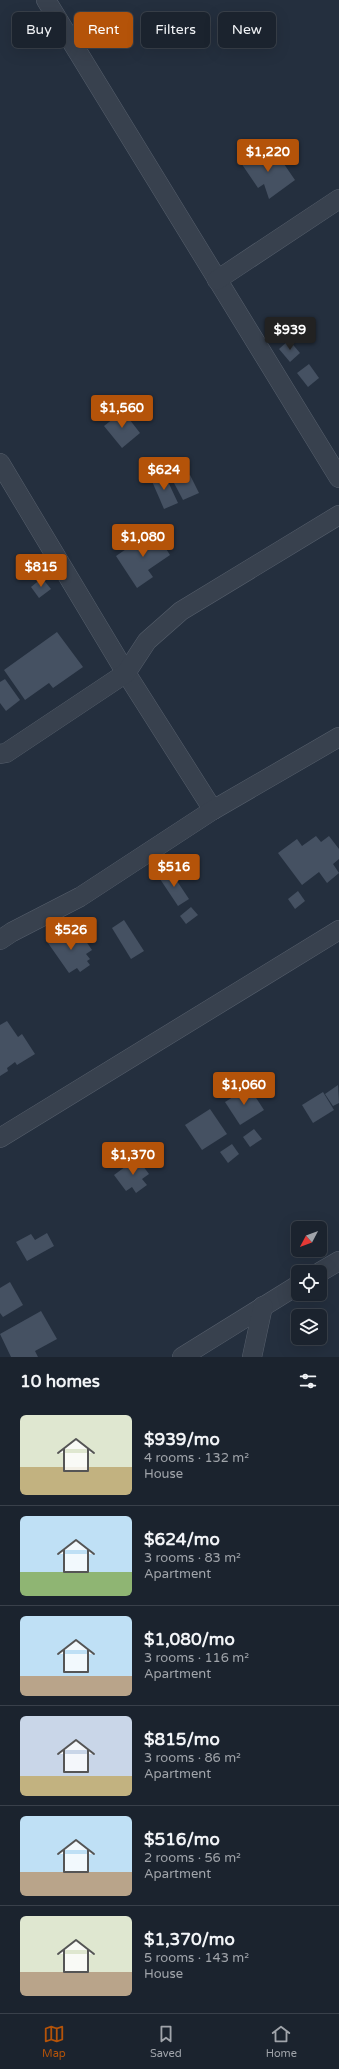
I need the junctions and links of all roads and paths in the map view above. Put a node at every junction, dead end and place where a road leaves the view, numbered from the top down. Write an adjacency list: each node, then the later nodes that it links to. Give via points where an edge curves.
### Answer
1 (46, 0): 3 (street)
2 (339, 199): 3 (street)
3 (217, 280): 5 (street)
4 (0, 463): 7 (street)
5 (339, 478)
6 (339, 515): 7 (street, via 182,611 147,640)
7 (126, 673): 9 (street); 10 (street)
8 (339, 737): 10 (street)
9 (0, 754)
10 (213, 810): 12 (street, via 80,897)
11 (339, 930): 13 (street)
12 (4, 933)
13 (0, 1138)
14 (339, 1261): 15 (street)
15 (327, 1268)
16 (291, 1290): 17 (street)
17 (263, 1306): 18 (street); 19 (street)
18 (182, 1357)
19 (252, 1357)

